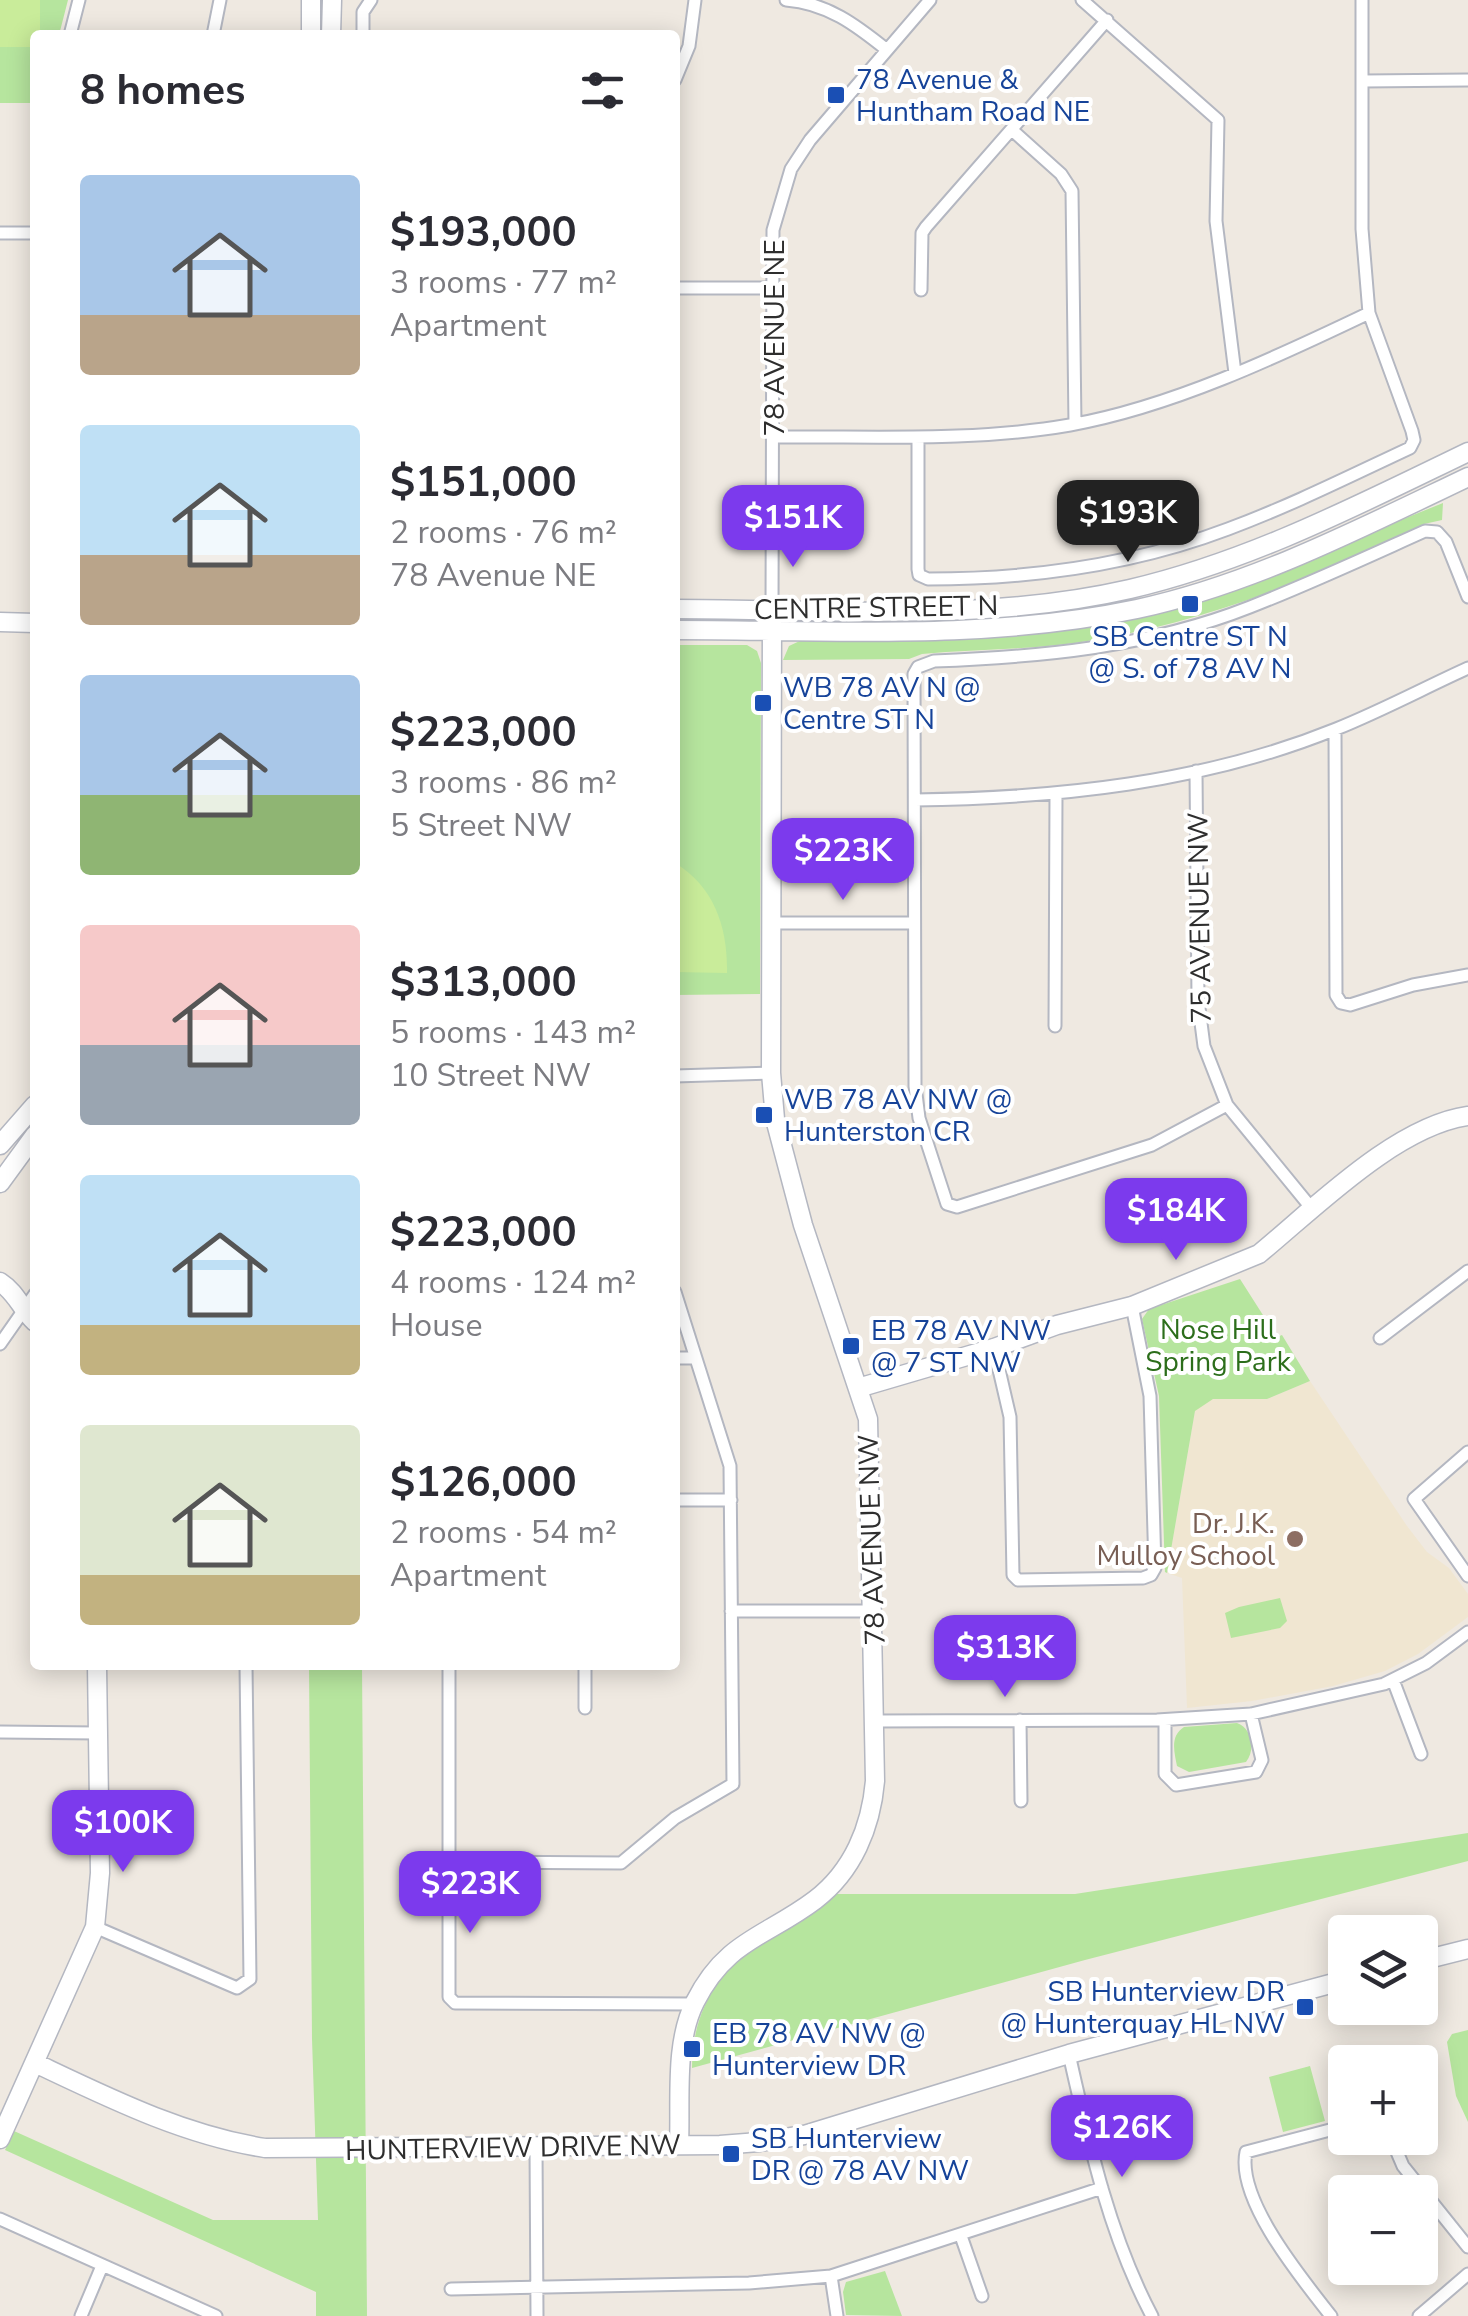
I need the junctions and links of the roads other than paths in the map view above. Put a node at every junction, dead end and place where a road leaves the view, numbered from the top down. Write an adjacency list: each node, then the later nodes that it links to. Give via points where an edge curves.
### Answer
1 (79, 0): 12 (street)
2 (220, 0): 13 (street)
3 (311, 0): 14 (street)
4 (332, 0): 15 (street)
5 (371, 0): 16 (street)
6 (694, 0): 18 (street)
7 (786, 0): 17 (street, via 830,10)
8 (930, 0): 17 (street, 78 AVENUE NE)
9 (1082, 0): 11 (street)
10 (1362, 0): 20 (street)
11 (1107, 20): 21 (street); 28 (street, via 1218,120 1216,221)
12 (71, 30)
13 (214, 30)
14 (309, 30)
15 (331, 30)
16 (363, 30)
17 (886, 50): 25 (street, 78 AVENUE NE, via 791,170 773,230)
18 (680, 68)
19 (1468, 80): 20 (street)
20 (1364, 81): 27 (street, via 1362,229)
21 (1012, 130): 26 (street, via 922,234); 29 (street, via 1072,191)
22 (0, 233): 23 (street)
23 (30, 233)
24 (680, 288): 25 (street)
25 (772, 288): 30 (street, 78 AVENUE NE)
26 (921, 290)
27 (1369, 313): 28 (street); 31 (street, via 1412,431 1410,448 1279,509 1182,544 1077,568 924,578 918,569)
28 (1235, 373): 29 (street)
29 (1074, 424): 31 (street)
30 (774, 437): 31 (street); 38 (street, 78 AVENUE NE)
31 (918, 437)
32 (1468, 452): 38 (street, CENTRE STREET N, via 1258,550 1128,590 1028,605)
33 (1468, 477): 35 (street, CENTRE STREET N)
34 (1468, 486): 35 (street)
35 (1439, 491): 42 (street, CENTRE STREET N, via 1238,580 1140,608 969,631)
36 (1468, 596): 47 (street, via 1446,542 1425,531 1248,608 1167,633 1047,654 918,666)
37 (680, 609): 38 (street, CENTRE STREET N)
38 (772, 609): 42 (street, 78 AVENUE NW)
39 (0, 622): 40 (street)
40 (30, 622)
41 (680, 630): 42 (street, CENTRE STREET N)
42 (772, 630): 48 (street, 78 AVENUE NW)
43 (1468, 668): 44 (street)
44 (1335, 730): 45 (street); 50 (street, via 1336,995 1350,1005)
45 (1196, 772): 46 (street); 54 (street, 75 AVENUE NW, via 1200,1030)
46 (1056, 795): 47 (street); 51 (street)
47 (915, 800): 49 (street)
48 (773, 923): 49 (street); 52 (street, 78 AVENUE NW)
49 (913, 923): 54 (street, via 915,1086 946,1204 957,1207 1152,1145)
50 (1468, 974)
51 (1055, 1026)
52 (772, 1073): 53 (street); 72 (street, 78 AVENUE NW, via 775,1119 803,1225)
53 (680, 1076)
54 (1227, 1105): 60 (street, 75 AVENUE NW)
55 (30, 1110): 58 (street)
56 (1468, 1116): 60 (street, via 1418,1130)
57 (30, 1142): 59 (street)
58 (0, 1144)
59 (0, 1183)
60 (1313, 1210): 64 (street, via 1259,1254)
61 (1468, 1271): 67 (street)
62 (0, 1282): 66 (street)
63 (0, 1304): 66 (street)
64 (1132, 1306): 69 (street); 69 (street, via 1150,1396 1155,1568 1143,1578 1012,1575 1010,1418)
65 (680, 1308): 71 (street)
66 (29, 1316): 68 (street)
67 (1380, 1338)
68 (0, 1344)
69 (994, 1348): 72 (street)
70 (680, 1358): 71 (street)
71 (695, 1358): 75 (street, via 730,1466)
72 (858, 1388): 78 (street, 78 AVENUE NW, via 871,1452)
73 (1468, 1452): 76 (street, via 1414,1498)
74 (680, 1500): 75 (street)
75 (730, 1500): 77 (street)
76 (1468, 1576)
77 (731, 1611): 78 (street); 94 (street, via 732,1784 675,1818 621,1864)
78 (873, 1611): 89 (street, 78 AVENUE NW)
79 (1468, 1632): 84 (street)
80 (97, 1670): 91 (street)
81 (246, 1670): 95 (street, via 250,1979 237,1988)
82 (450, 1670): 94 (street)
83 (586, 1670): 85 (street)
84 (1393, 1680): 86 (street); 92 (street)
85 (586, 1708)
86 (1251, 1714): 88 (street); 88 (street, via 1262,1760 1256,1772 1176,1785 1166,1774)
87 (1020, 1720): 88 (street); 89 (street); 93 (street)
88 (1165, 1720)
89 (874, 1721): 99 (street, 78 AVENUE NW, via 873,1800 852,1858 814,1901 735,1948)
90 (0, 1732): 91 (street)
91 (97, 1734): 95 (street, via 100,1873)
92 (1422, 1754)
93 (1021, 1801)
94 (450, 1862): 99 (street, via 455,2003)
95 (94, 1927): 101 (street)
96 (1468, 1949): 97 (street)
97 (1438, 1956)
98 (1328, 1985): 100 (street, HUNTERVIEW DRIVE NW)
99 (694, 2004): 104 (street, 78 AVENUE NW, via 683,2044)
100 (1069, 2054): 104 (street, HUNTERVIEW DRIVE NW, via 804,2135); 107 (street)
101 (35, 2063): 103 (street); 105 (street, HUNTERVIEW DRIVE NW, via 181,2128 238,2144)
102 (1328, 2130): 122 (street, via 1246,2152 1244,2162 1275,2240)
103 (0, 2139)
104 (679, 2145): 105 (street, HUNTERVIEW DRIVE NW)
105 (536, 2146): 114 (street)
106 (1398, 2155): 110 (street)
107 (1102, 2188): 109 (street); 121 (street)
108 (0, 2220): 111 (street)
109 (961, 2236): 113 (street); 116 (street)
110 (1468, 2247)
111 (102, 2266): 117 (street); 118 (street)
112 (1468, 2274): 123 (street)
113 (831, 2276): 114 (street); 120 (street)
114 (537, 2288): 115 (street); 119 (street)
115 (452, 2289)
116 (982, 2296)
117 (80, 2316)
118 (216, 2316)
119 (537, 2316)
120 (837, 2316)
121 (1152, 2316)
122 (1332, 2316)
123 (1418, 2316)

